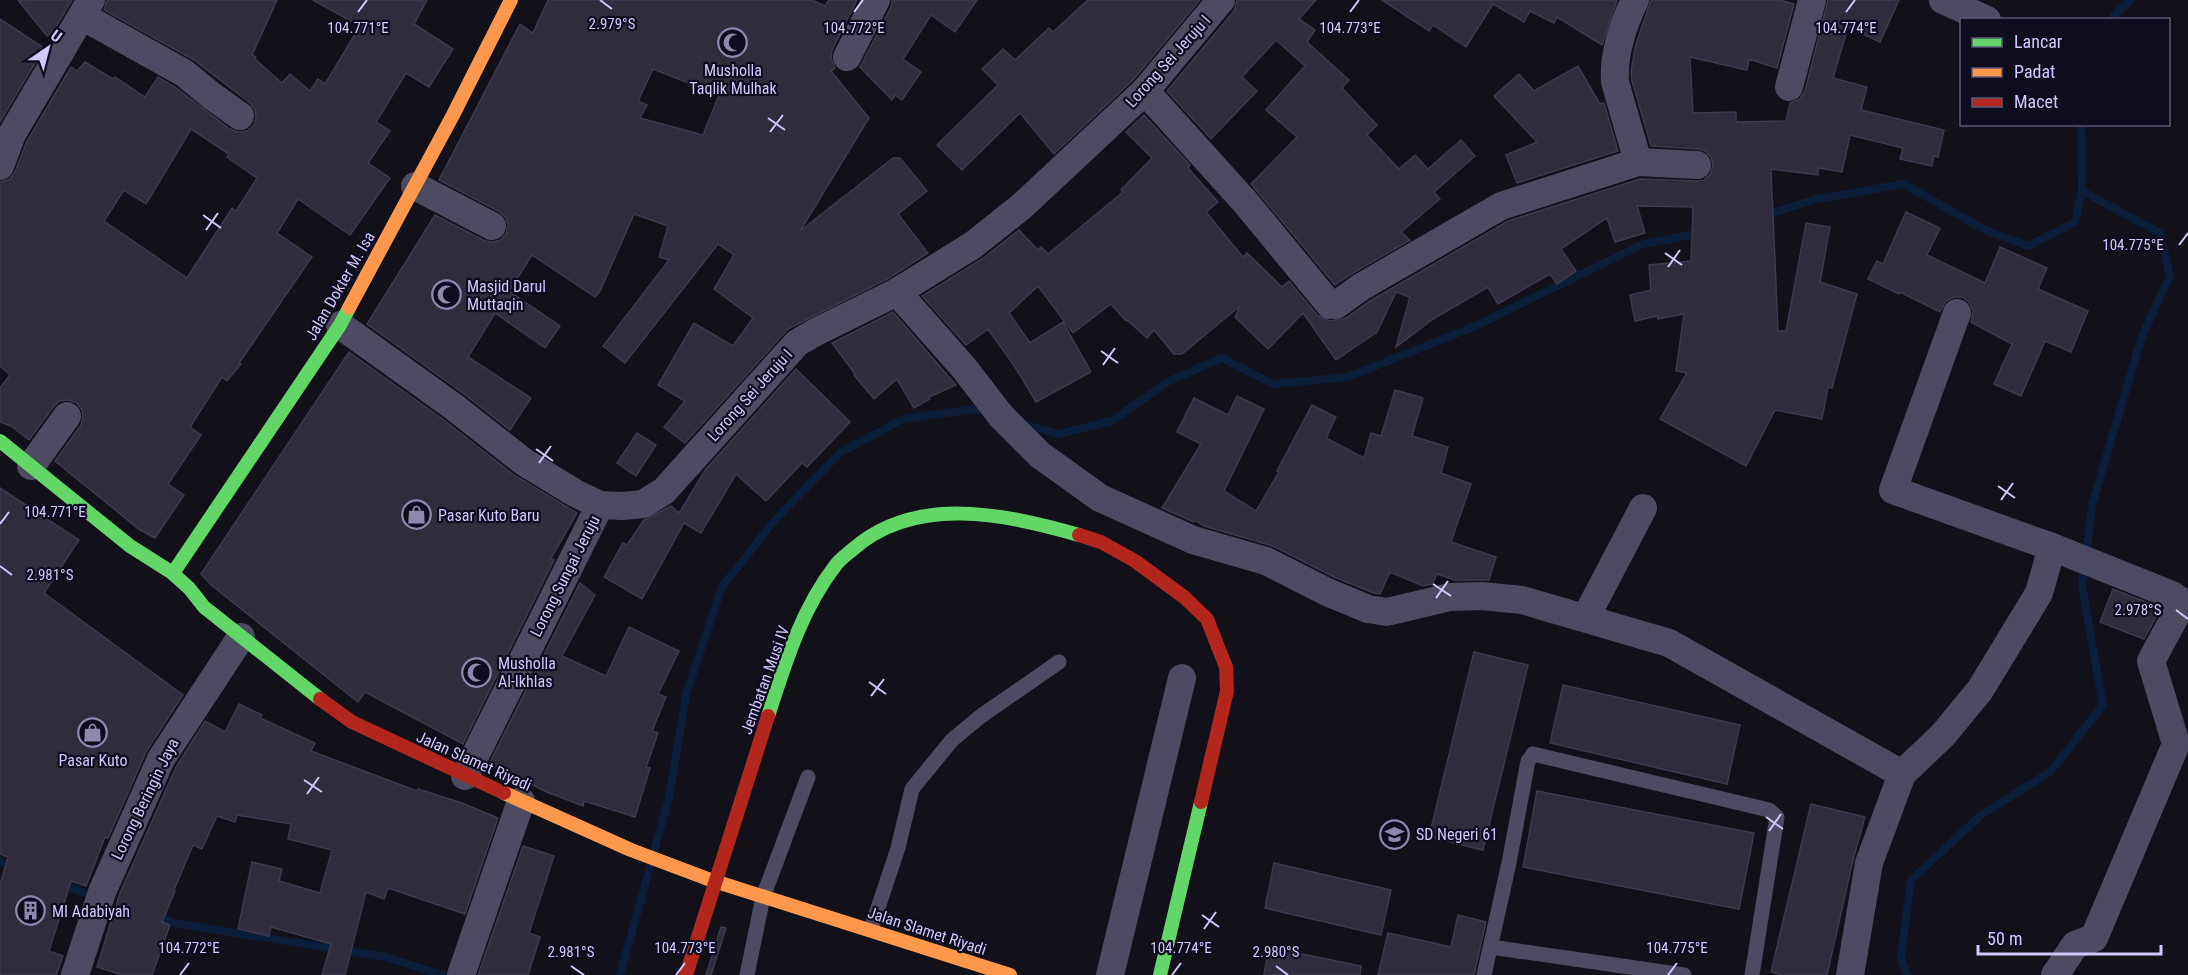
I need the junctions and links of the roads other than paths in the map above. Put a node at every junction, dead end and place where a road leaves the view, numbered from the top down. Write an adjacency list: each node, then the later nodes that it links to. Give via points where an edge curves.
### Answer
1 (511, 0): 16 (street, Jalan Dokter M. Isa)
2 (876, 0): 9 (street)
3 (1221, 0): 11 (street, Lorong Sei Jeruju I)
4 (1635, 0): 13 (street, via 1621,35 1614,69)
5 (1812, 0): 10 (street)
6 (1943, 0): 8 (street)
7 (86, 8): 12 (street, via 184,73); 15 (street, via 12,134)
8 (1983, 18)
9 (847, 57)
10 (1789, 87)
11 (1145, 91): 13 (street, via 1330,304 1336,305 1501,206); 18 (street, Lorong Sei Jeruju I, via 1022,206 973,245)
12 (240, 116)
13 (1638, 162): 14 (street)
14 (1697, 165)
15 (0, 166)
16 (415, 186): 17 (street); 20 (street, Jalan Dokter M. Isa)
17 (492, 226)
18 (897, 292): 24 (street, Lorong Sei Jeruju I, via 797,343 664,491 643,504); 31 (street, via 1000,416 1040,455 1100,498 1193,540 1266,561 1368,609 1387,612 1450,597 1482,596 1522,600)
19 (1957, 313): 27 (street, via 1893,490)
20 (340, 325): 24 (street, Lorong Sei Jeruju I, via 524,462); 28 (street, Jalan Dokter M. Isa)
21 (68, 416): 23 (street)
22 (0, 441): 23 (street, Jalan Slamet Riyadi)
23 (31, 466): 26 (street, Jalan Slamet Riyadi)
24 (600, 505): 36 (street, Lorong Sungai Jeruju)
25 (1642, 508): 31 (street)
26 (130, 546): 28 (street, Jalan Slamet Riyadi); 30 (street, via 146,566 183,597)
27 (2074, 556): 29 (street); 35 (street, via 2039,593 1980,690 1943,735)
28 (173, 573): 30 (street, Jalan Slamet Riyadi)
29 (2186, 604): 54 (street, via 2151,661 2176,744 2094,938 2075,945)
30 (204, 607): 32 (street, Jalan Slamet Riyadi)
31 (1586, 617): 35 (street, via 1669,643)
32 (241, 637): 36 (street, Jalan Slamet Riyadi, via 352,722); 43 (street, Lorong Beringin Jaya, via 161,759 99,901)
33 (1059, 662): 40 (lane, via 952,740 912,789)
34 (1182, 678): 48 (street)
35 (1902, 774): 53 (street, via 1869,863)
36 (465, 776): 38 (street, Jalan Slamet Riyadi)
37 (808, 777): 39 (lane)
38 (520, 801): 39 (street, Jalan Slamet Riyadi, via 631,850); 44 (street)
39 (763, 897): 40 (street, Jalan Slamet Riyadi); 46 (lane)
40 (871, 930): 47 (street, Jalan Slamet Riyadi)
41 (1491, 947): 42 (lane); 50 (lane); 52 (lane, via 1528,761 1533,754 1775,814)
42 (1595, 969): 51 (lane)
43 (75, 975)
44 (461, 975)
45 (686, 975): 49 (street, Jembatan Musi IV, via 787,657 814,598 836,564 862,541 891,524 950,513 1009,518 1101,542 1135,561 1207,619 1226,667 1227,692)
46 (747, 975)
47 (1010, 975)
48 (1110, 975)
49 (1160, 975)
50 (1484, 975)
51 (1684, 975)
52 (1752, 975)
53 (1850, 975)
54 (2055, 975)

